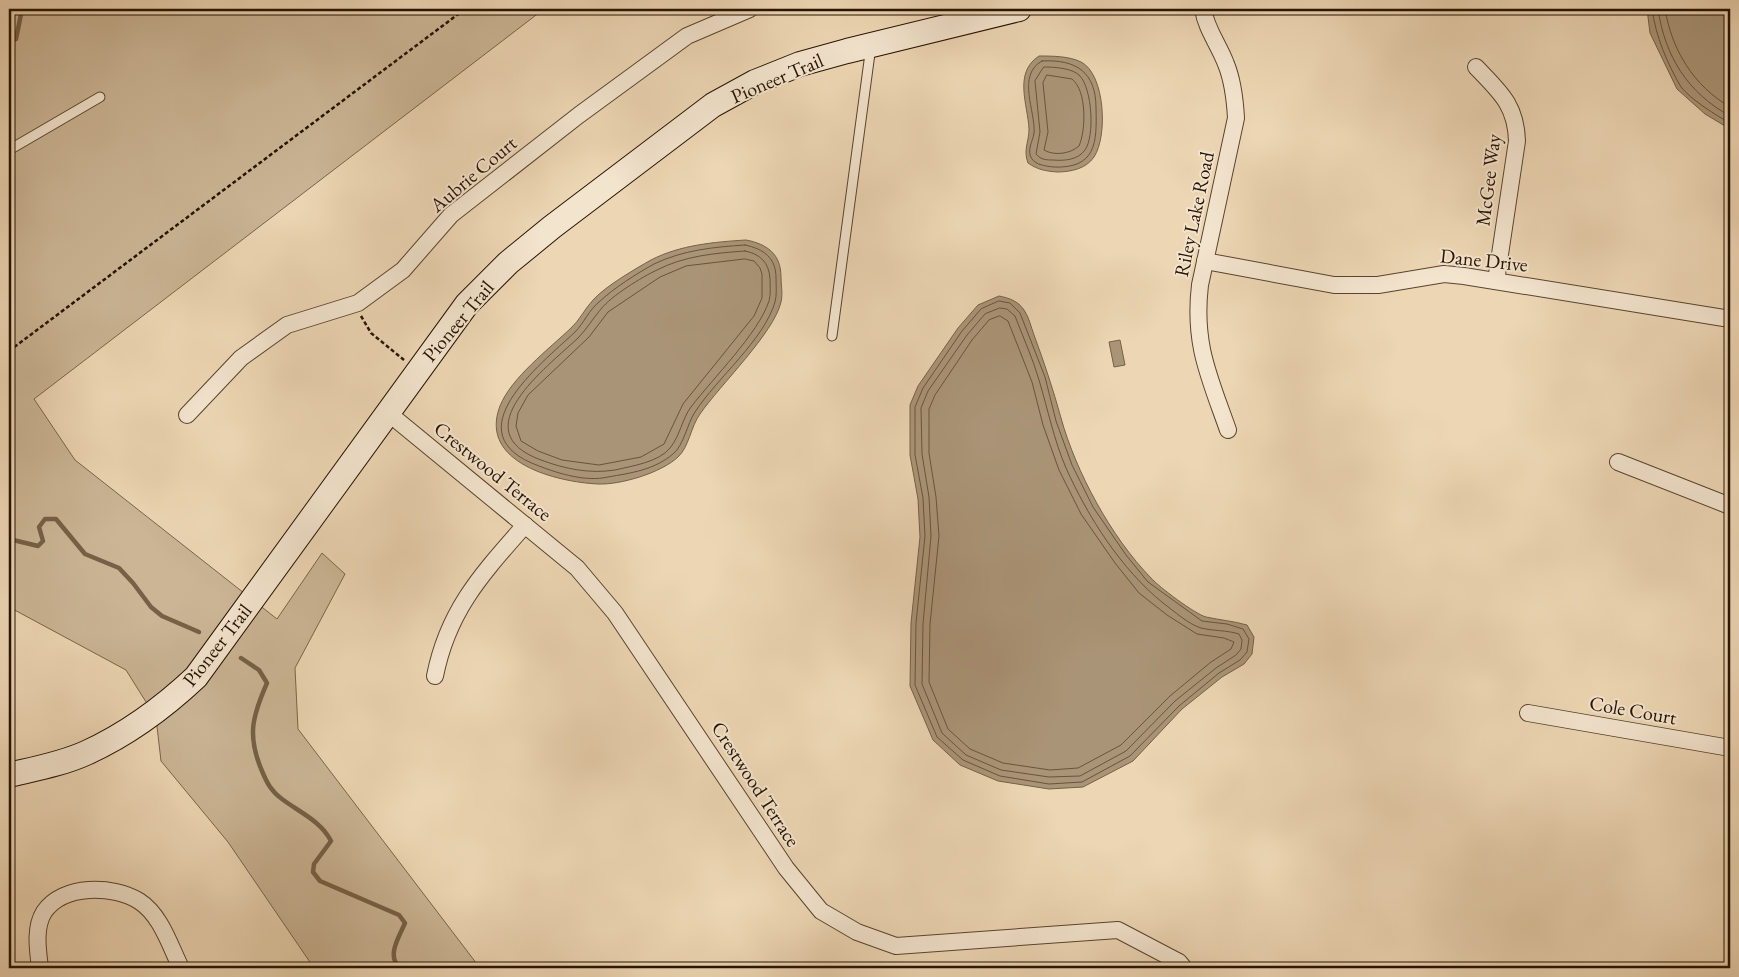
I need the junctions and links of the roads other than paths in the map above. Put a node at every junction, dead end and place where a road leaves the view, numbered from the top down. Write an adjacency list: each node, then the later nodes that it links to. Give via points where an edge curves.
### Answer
1 (750, 9): 13 (street, Aubrie Court, via 688,36 579,115 451,215 403,270 354,305 287,326 241,358)
2 (1018, 9): 4 (main road, Pioneer Trail)
3 (1203, 9): 8 (street, Riley Lake Road, via 1226,64 1234,92 1236,118)
4 (872, 44): 11 (lane); 12 (main road, Pioneer Trail, via 800,64 755,82 713,105 674,133 508,263 467,304)
5 (1476, 67): 9 (street, McGee Way, via 1504,95 1517,126)
6 (100, 97): 7 (lane)
7 (9, 150)
8 (1205, 261): 9 (street, Dane Drive, via 1334,285 1378,285 1444,274); 14 (street, Riley Lake Road, via 1198,306 1199,340)
9 (1496, 281): 10 (street, Dane Drive)
10 (1730, 318)
11 (832, 336)
12 (387, 412): 17 (street, Crestwood Terrace); 21 (main road, Pioneer Trail, via 196,676 163,708 85,754)
13 (187, 416)
14 (1228, 430)
15 (1618, 462): 16 (street)
16 (1730, 506)
17 (525, 525): 18 (street, via 478,578 453,619); 24 (street, Crestwood Terrace, via 577,568 615,613 786,868 822,911 857,932 896,946 1118,930 1179,962)
18 (435, 676)
19 (1528, 713): 20 (street, Cole Court)
20 (1730, 748)
21 (9, 775)
22 (39, 968): 23 (street, via 38,940 45,911 57,901 90,890 109,890 140,902 160,924)
23 (181, 968)
24 (1184, 968)

